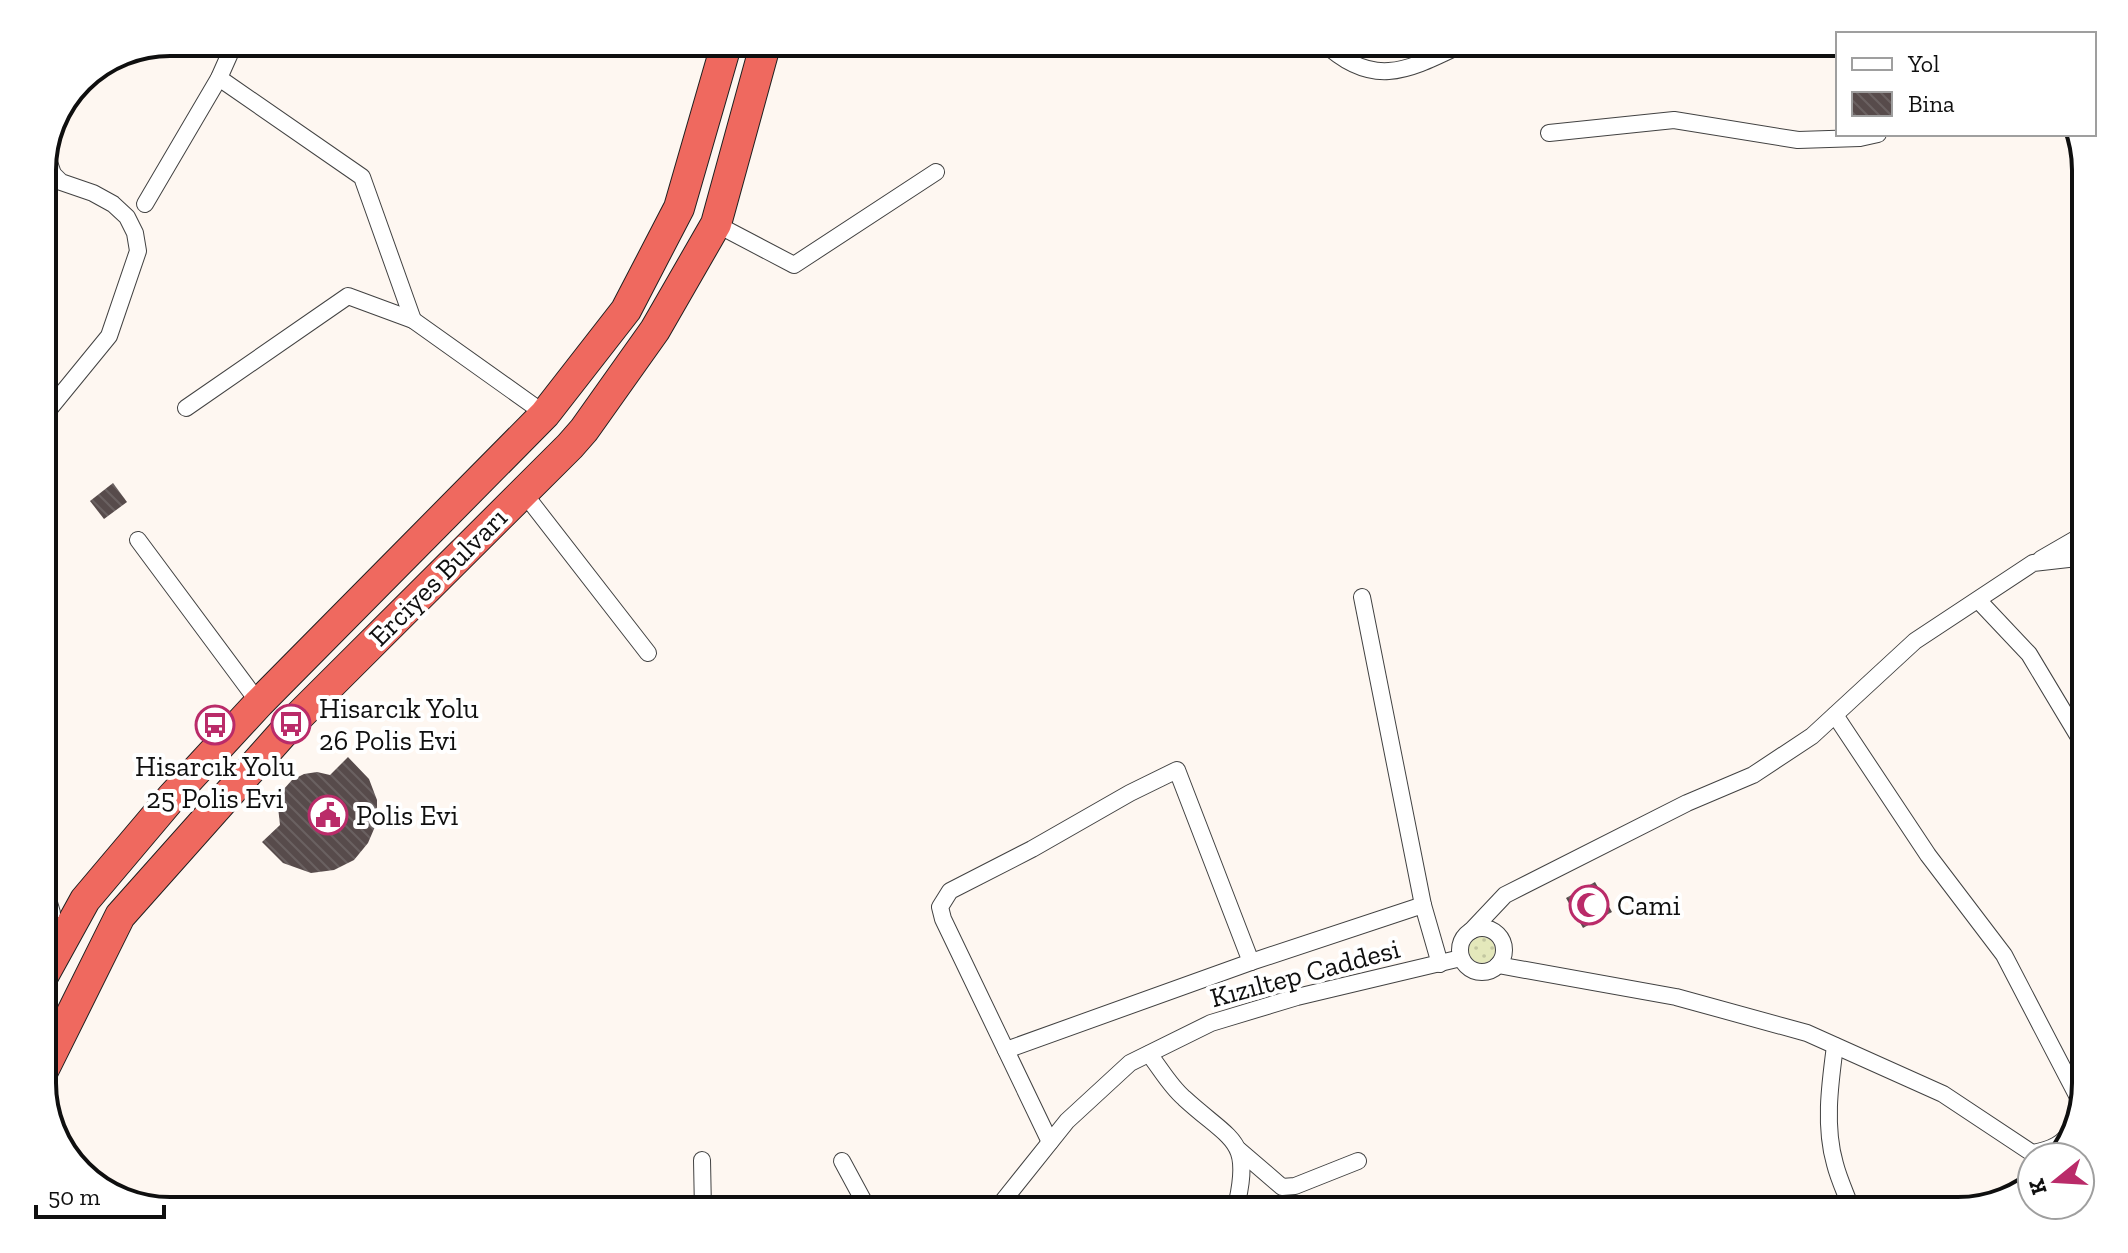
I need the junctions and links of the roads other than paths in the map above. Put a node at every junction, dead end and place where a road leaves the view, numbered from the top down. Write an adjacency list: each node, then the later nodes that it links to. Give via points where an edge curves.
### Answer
1 (229, 56): 6 (street)
2 (723, 56): 16 (highway, Erciyes Bulvarı, via 679,208 626,310)
3 (762, 56): 12 (highway, Erciyes Bulvarı)
4 (1337, 56): 5 (street, via 1386,72 1411,69)
5 (1438, 56)
6 (219, 78): 11 (street); 13 (street, via 362,177)
7 (1549, 133): 8 (street, via 1674,120 1798,140)
8 (1869, 136)
9 (936, 172): 12 (street, via 794,265)
10 (56, 175): 14 (street, via 113,204 127,217 138,251 109,336)
11 (145, 204)
12 (716, 224): 17 (highway, Erciyes Bulvarı, via 655,330 584,430)
13 (413, 320): 15 (street, via 348,296); 16 (street)
14 (56, 401)
15 (186, 408)
16 (545, 414): 25 (highway, Erciyes Bulvarı)
17 (523, 492): 24 (street); 35 (highway, Erciyes Bulvarı, via 291,724 120,916)
18 (138, 540): 25 (street)
19 (2072, 541): 21 (street)
20 (2072, 559): 21 (street)
21 (2033, 563): 23 (street)
22 (1362, 597): 28 (street)
23 (1978, 600): 26 (street, via 1915,641); 27 (street, via 2029,654)
24 (648, 653)
25 (259, 703): 29 (highway, Erciyes Bulvarı, via 85,900)
26 (1835, 715): 30 (street, via 1753,775 1505,895); 39 (street, via 1928,855 2004,955)
27 (2072, 726)
28 (1423, 905): 32 (street); 33 (street)
29 (56, 917)
30 (1471, 931): 31 (street, via 1462,943); 34 (street, via 1486,929 1499,937 1504,951)
31 (1461, 958): 33 (street, Kızıltep Caddesi); 34 (street, via 1478,972)
32 (1251, 962): 37 (street); 37 (street, via 1177,770 945,895 943,919)
33 (1440, 964): 38 (street, Kızıltep Caddesi, via 1225,1019)
34 (1498, 965): 36 (street, via 1676,997 1807,1033)
35 (56, 1045)
36 (1835, 1046): 41 (street, via 1943,1094); 50 (street, via 1830,1125 1834,1163)
37 (1006, 1050): 40 (street)
38 (1149, 1054): 40 (street, Kızıltep Caddesi, via 1130,1063); 42 (street, via 1180,1096 1232,1138)
39 (2072, 1085)
40 (1050, 1142): 48 (street, Kızıltep Caddesi)
41 (2016, 1142)
42 (1239, 1150): 45 (street, via 1282,1187); 49 (street, via 1243,1179)
43 (702, 1160): 46 (street)
44 (842, 1161): 47 (street)
45 (1358, 1161)
46 (703, 1197)
47 (861, 1197)
48 (1006, 1197)
49 (1238, 1197)
50 (1847, 1197)

